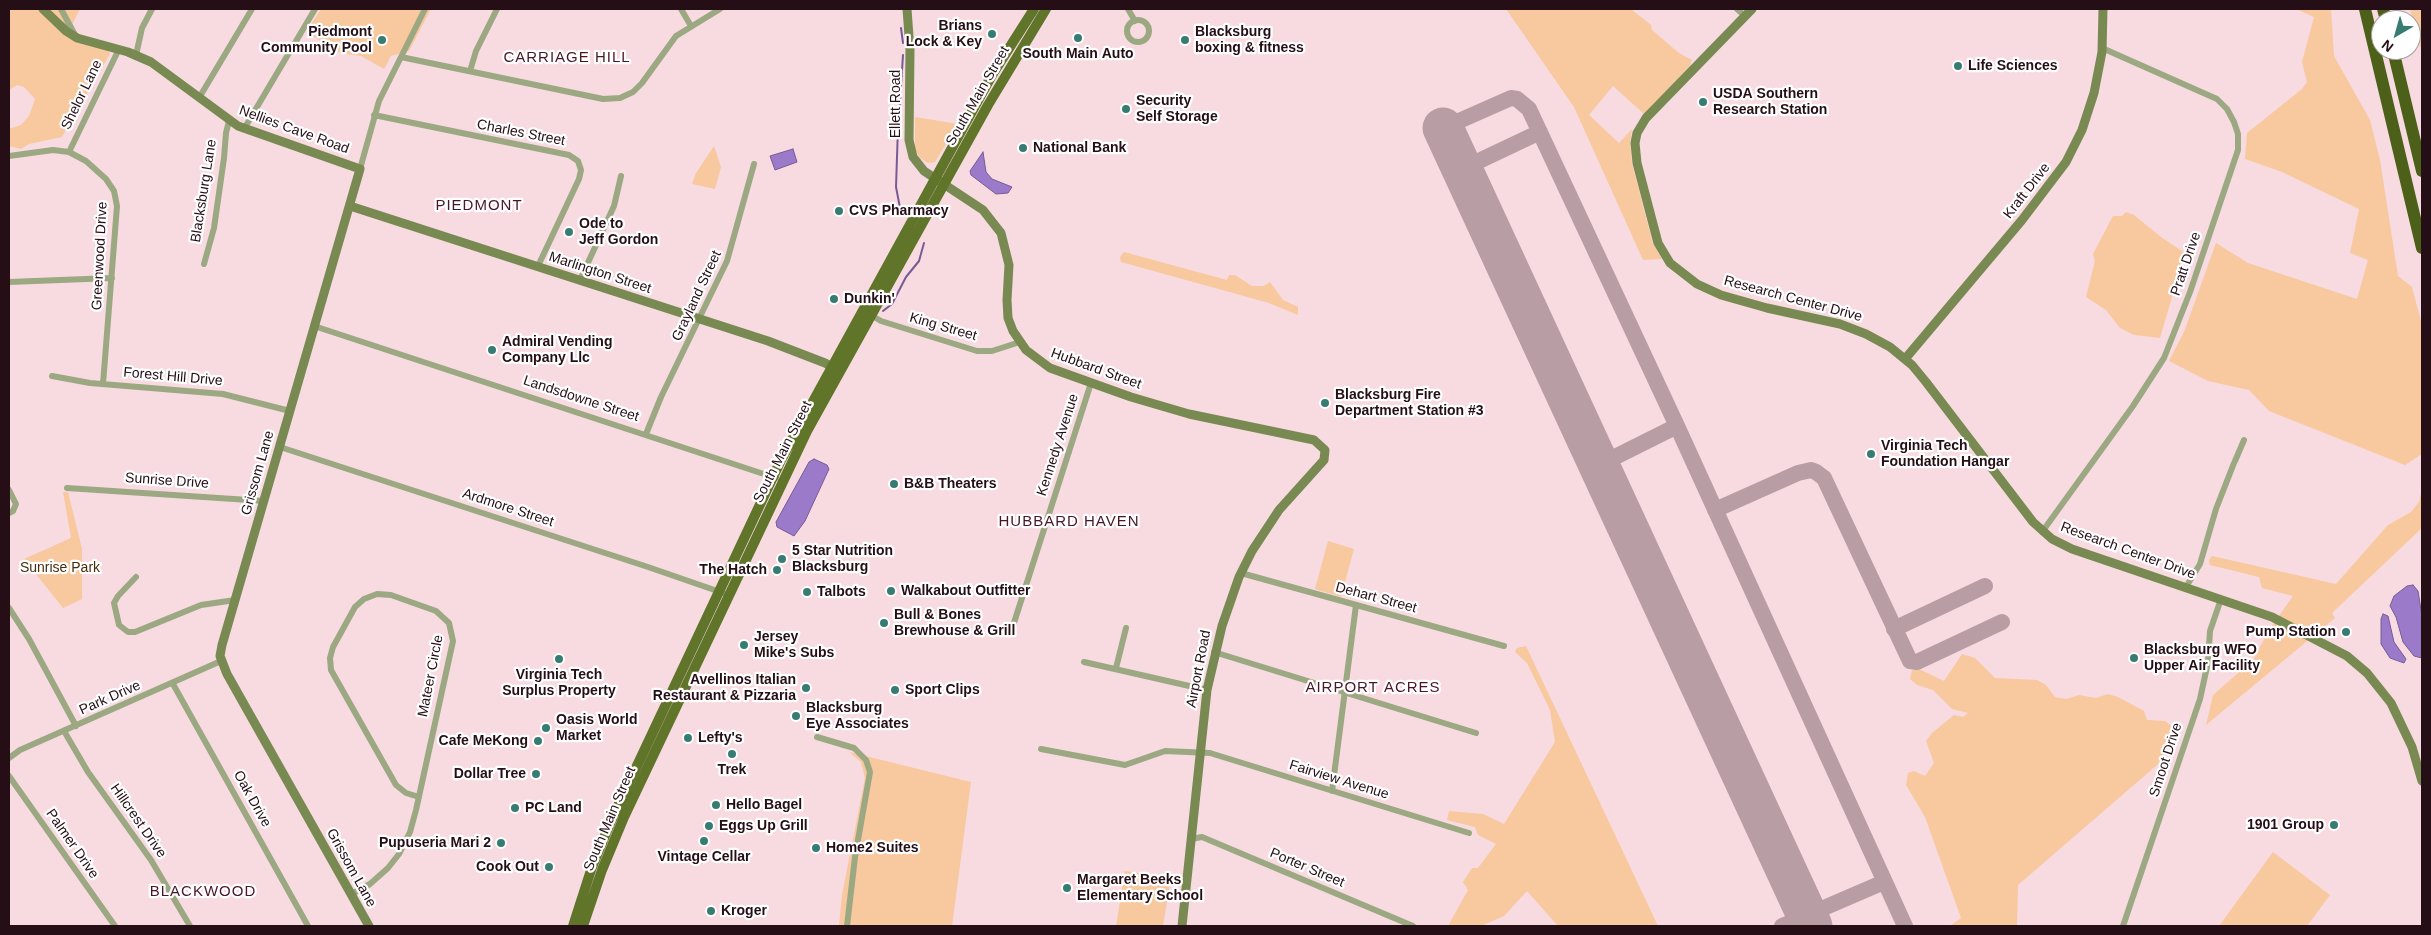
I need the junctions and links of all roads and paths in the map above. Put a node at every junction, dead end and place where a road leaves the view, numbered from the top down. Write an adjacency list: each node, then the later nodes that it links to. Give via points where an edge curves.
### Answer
1 (43, 9): 21 (street, Nellies Cave Road)
2 (61, 9): 21 (street)
3 (152, 9): 24 (street, via 142,28)
4 (252, 9): 28 (street)
5 (315, 9): 31 (street)
6 (425, 9): 25 (street, Grissom Lane)
7 (497, 9): 27 (street)
8 (681, 9): 20 (street)
9 (720, 9): 20 (street)
10 (907, 9): 38 (street, Ellett Road, via 911,150 918,166)
11 (1034, 9): 38 (main road, South Main Street, via 1000,62)
12 (1046, 9): 38 (main road, South Main Street)
13 (1128, 9): 19 (street)
14 (1737, 9): 18 (street)
15 (1752, 9): 18 (street, Research Center Drive)
16 (2103, 9): 22 (street, Kraft Drive)
17 (2365, 9): 40 (highway)
18 (1745, 16): 50 (street, Research Center Drive, via 1646,118 1637,133 1636,156 1661,249 1672,265 1706,288 1755,305 1847,327 1882,342)
19 (1135, 20)
20 (690, 26): 27 (street, via 671,42 638,88 620,98 603,98)
21 (78, 38): 23 (street, Nellies Cave Road)
22 (2102, 48): 50 (street, Kraft Drive, via 2090,108 2066,162 2018,225); 65 (street, Pratt Drive, via 2217,99 2233,119 2238,134 2238,150 2164,358)
23 (118, 49): 24 (street, Nellies Cave Road); 32 (street, Shelor Lane)
24 (136, 55): 28 (street, Nellies Cave Road, via 165,71)
25 (401, 57): 27 (street); 29 (street, Grissom Lane)
26 (2395, 60): 36 (highway)
27 (470, 71)
28 (200, 98): 30 (street, Nellies Cave Road)
29 (374, 114): 35 (street, Grissom Lane); 42 (street, Charles Street, via 574,157 581,175)
30 (230, 121): 31 (street, Nellies Cave Road); 41 (street, Blacksburg Lane, via 214,228)
31 (244, 129): 35 (street, Nellies Cave Road)
32 (69, 152): 33 (street, Greenwood Drive, via 53,150); 43 (street, Greenwood Drive, via 82,158 106,179 116,196)
33 (9, 156)
34 (754, 164): 47 (street, Grayland Street, via 732,248)
35 (360, 169): 39 (street, Grissom Lane)
36 (2422, 171)
37 (621, 176): 44 (street, via 614,206)
38 (940, 182): 46 (main road, South Main Street); 49 (street, Hubbard Street, via 984,210 1004,240 1009,265 1007,310)
39 (350, 206): 42 (street, Marlington Street); 48 (street, Grissom Lane)
40 (2422, 248)
41 (204, 264)
42 (538, 266): 44 (street, Marlington Street)
43 (112, 278): 45 (street); 54 (street, Greenwood Drive)
44 (580, 280): 47 (street, Marlington Street)
45 (9, 282)
46 (867, 313): 49 (street, King Street, via 881,321 977,350 992,351); 51 (main road, South Main Street)
47 (700, 320): 51 (street, Marlington Street, via 768,341); 56 (street, Grayland Street)
48 (314, 326): 55 (street, Grissom Lane); 56 (street, Landsdowne Street)
49 (1020, 342): 53 (street, Hubbard Street, via 1043,364)
50 (1905, 359): 65 (street, Research Center Drive)
51 (835, 369): 60 (main road, South Main Street)
52 (52, 376): 54 (street, Forest Hill Drive)
53 (1090, 383): 59 (street, Hubbard Street, via 1189,414 1314,440); 75 (street, Kennedy Avenue)
54 (102, 384): 55 (street, Forest Hill Drive, via 223,394)
55 (290, 411): 58 (street, Grissom Lane)
56 (646, 434): 60 (street, Landsdowne Street)
57 (2244, 440): 68 (street, via 2216,509 2200,564)
58 (280, 447): 63 (street, Grissom Lane); 69 (street, Ardmore Street)
59 (1324, 448): 66 (street, Airport Road, via 1324,460 1275,516)
60 (778, 479): 69 (main road, South Main Street)
61 (67, 488): 63 (street, Sunrise Drive)
62 (9, 490): 64 (street, via 15,506)
63 (264, 501): 71 (street, Grissom Lane)
64 (9, 513)
65 (2042, 532): 68 (street, Research Center Drive, via 2072,548)
66 (1241, 573): 72 (street, Dehart Street); 77 (street, Airport Road)
67 (136, 577): 71 (street, via 114,603 119,625 128,632 201,605)
68 (2186, 587): 70 (street, Research Center Drive)
69 (724, 593): 102 (main road, South Main Street, via 608,829); 103 (main road, South Main Street, via 614,840)
70 (2221, 599): 92 (street, Research Center Drive, via 2304,632 2356,662 2377,684 2400,720); 107 (street, Smoot Drive, via 2210,631 2200,698)
71 (235, 600): 78 (street, Grissom Lane, via 222,645)
72 (1356, 605): 76 (street, Dehart Street); 83 (street)
73 (9, 608): 84 (street, via 30,639)
74 (1126, 628): 80 (street)
75 (1012, 629)
76 (1504, 646)
77 (1214, 652): 82 (street, Airport Road); 83 (street)
78 (221, 661): 81 (street, Park Drive); 97 (street, Grissom Lane)
79 (1084, 662): 80 (street)
80 (1116, 668): 82 (street)
81 (173, 684): 84 (street, Park Drive); 100 (street, Oak Drive)
82 (1207, 690): 89 (street, Airport Road)
83 (1344, 692): 86 (street); 93 (street)
84 (76, 726): 85 (street, Park Drive)
85 (64, 731): 90 (street, Park Drive); 99 (street, Hillcrest Drive, via 88,772 151,860)
86 (1476, 733)
87 (817, 736): 104 (street, via 854,748 866,760 870,772)
88 (1041, 749): 89 (street, Fairview Avenue, via 1125,765 1164,751)
89 (1200, 752): 93 (street, Fairview Avenue); 96 (street, Airport Road)
90 (9, 758)
91 (9, 776): 98 (street, Palmer Drive)
92 (2422, 781)
93 (1332, 791): 95 (street, Fairview Avenue)
94 (419, 797): 94 (street, Mateer Circle, via 453,633 447,619 436,611 391,595 377,594 355,607 332,647 331,670 396,785); 97 (street, Mateer Circle, via 410,832 396,858 376,880)
95 (1469, 833)
96 (1191, 839): 105 (street, Airport Road); 106 (street, Porter Street, via 1202,837)
97 (350, 895): 101 (street, Grissom Lane)
98 (115, 926)
99 (190, 926)
100 (308, 926)
101 (369, 926)
102 (572, 926)
103 (583, 926)
104 (847, 926)
105 (1182, 926)
106 (1413, 926)
107 (2123, 926)

